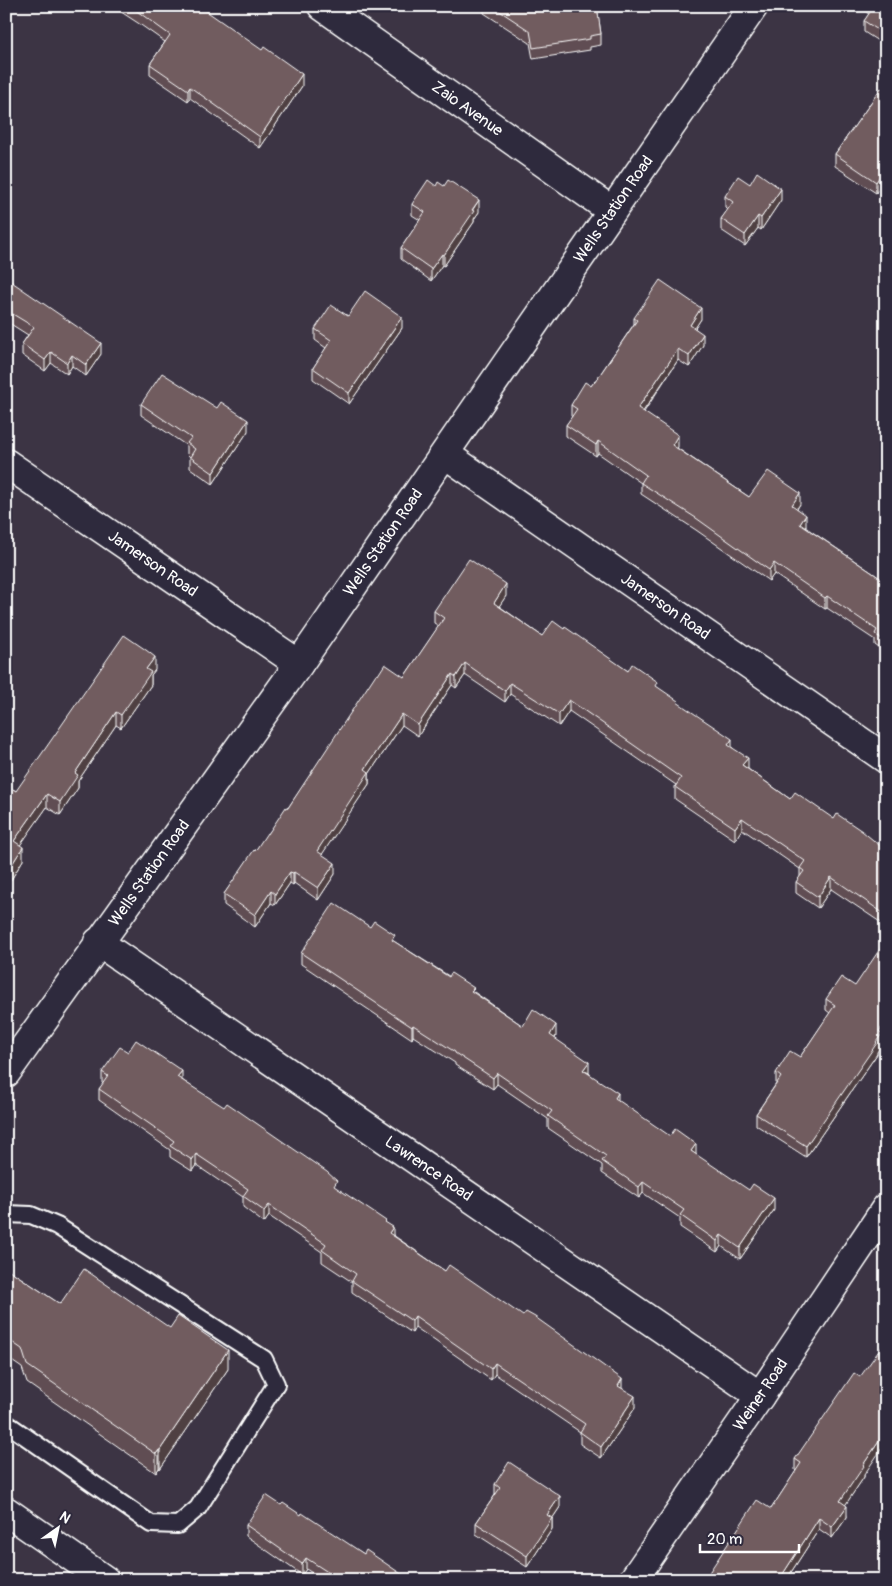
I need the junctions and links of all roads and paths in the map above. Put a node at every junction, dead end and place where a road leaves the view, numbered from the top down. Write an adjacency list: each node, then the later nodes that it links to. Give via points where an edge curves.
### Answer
1 (322, 6): 3 (street, Zaio Avenue)
2 (754, 6): 3 (street, Wells Station Road)
3 (612, 211): 4 (street, Wells Station Road)
4 (445, 454): 6 (street, Wells Station Road); 7 (street, Jamerson Road)
5 (6, 462): 6 (street, Jamerson Road)
6 (299, 664): 8 (street, Wells Station Road)
7 (886, 759)
8 (98, 942): 9 (street, Wells Station Road); 12 (street, Lawrence Road)
9 (6, 1073)
10 (886, 1208): 12 (street, Weiner Road)
11 (6, 1214): 13 (lane, via 31,1215 57,1226 264,1358 276,1384 198,1508 178,1525 150,1524)
12 (760, 1396): 16 (street, Weiner Road)
13 (6, 1423)
14 (6, 1511): 15 (street)
15 (105, 1580)
16 (633, 1580)

